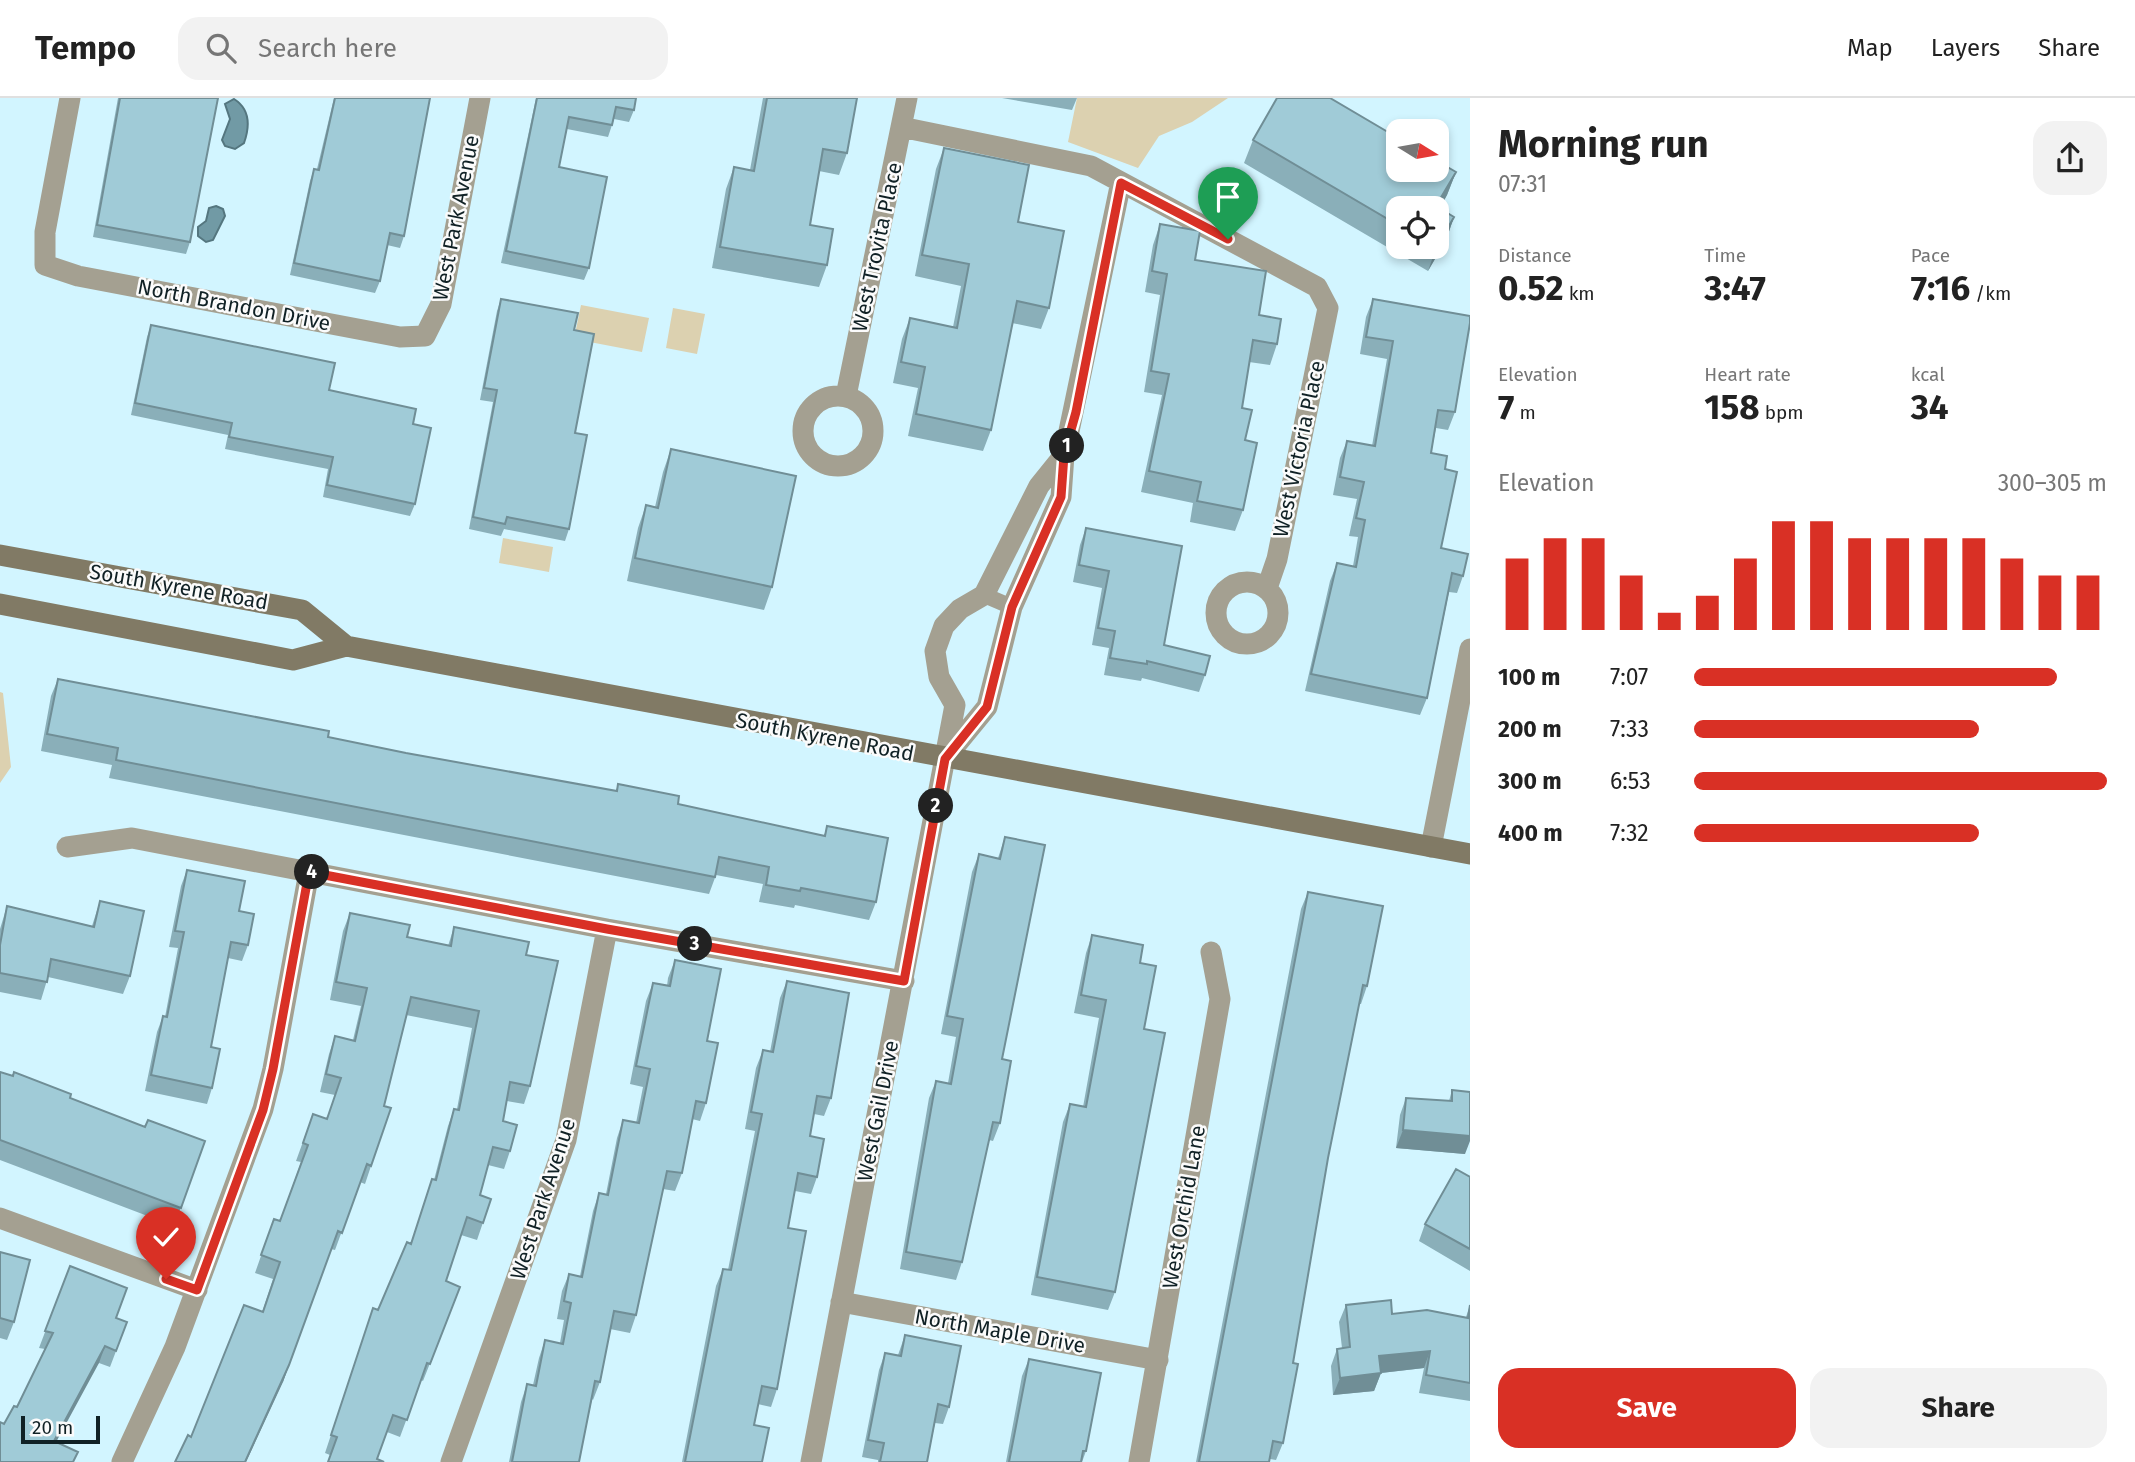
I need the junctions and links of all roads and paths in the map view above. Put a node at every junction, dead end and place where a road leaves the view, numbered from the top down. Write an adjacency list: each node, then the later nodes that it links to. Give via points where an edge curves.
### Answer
1 (70, 98): 6 (street, North Brandon Drive, via 45,232 46,265 79,276 400,337)
2 (480, 98): 6 (street, West Park Avenue, via 441,304)
3 (907, 98): 4 (street, West Trovita Place)
4 (901, 127): 5 (street, via 1060,158 1091,166); 7 (street, West Trovita Place)
5 (1121, 183): 8 (street, West Gail Drive); 10 (street, West Victoria Place, via 1317,287 1328,309 1277,559)
6 (425, 336)
7 (846, 397)
8 (1064, 455): 11 (street, West Gail Drive, via 1038,486); 13 (street, West Gail Drive, via 1061,497)
9 (0, 555): 14 (main road, South Kyrene Road, via 302,610)
10 (1267, 588)
11 (984, 595): 13 (lane); 16 (street, West Gail Drive, via 960,609 944,626 935,651 939,677 955,705)
12 (0, 604): 14 (main road, South Kyrene Road, via 293,660)
13 (1012, 607): 16 (street, West Gail Drive, via 987,707)
14 (346, 646): 16 (main road, South Kyrene Road)
15 (1470, 649): 18 (street)
16 (945, 759): 18 (main road, South Kyrene Road); 23 (street, West Gail Drive)
17 (67, 847): 20 (street, via 132,838)
18 (1432, 847): 19 (main road, South Kyrene Road)
19 (1470, 854)
20 (309, 872): 21 (street); 25 (street, via 263,1110)
21 (607, 929): 23 (street); 29 (street, West Park Avenue, via 566,1140)
22 (1211, 952): 27 (street, West Orchid Lane, via 1220,999)
23 (904, 981): 26 (street, West Gail Drive)
24 (0, 1218): 25 (street)
25 (197, 1290): 28 (street, via 158,1389)
26 (841, 1302): 27 (street, North Maple Drive); 30 (street, West Gail Drive)
27 (1158, 1360): 31 (street, West Orchid Lane)
28 (122, 1462)
29 (451, 1462)
30 (811, 1462)
31 (1139, 1462)

